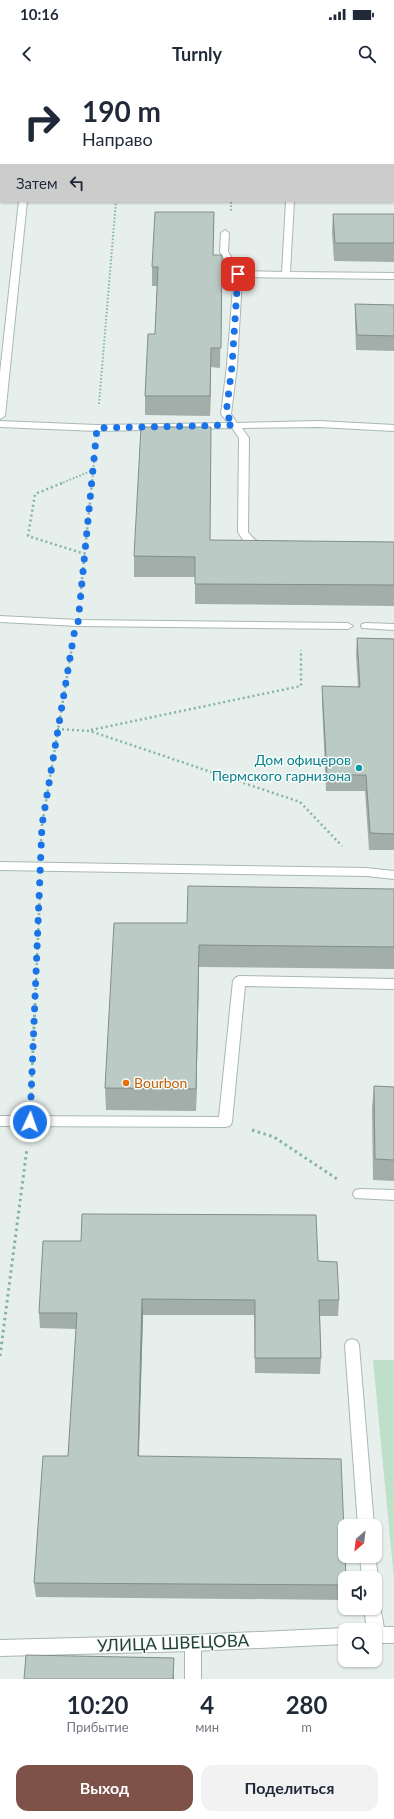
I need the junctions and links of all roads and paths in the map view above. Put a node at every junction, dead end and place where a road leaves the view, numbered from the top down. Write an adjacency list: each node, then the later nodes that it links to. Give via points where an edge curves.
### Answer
1 (23, 202): 8 (main road)
2 (116, 202): 11 (path)
3 (290, 202): 6 (main road)
4 (224, 232): 5 (main road, via 224,252)
5 (238, 274): 6 (main road); 10 (main road, via 226,414)
6 (286, 275): 7 (main road)
7 (394, 276)
8 (0, 416)
9 (0, 424): 11 (main road)
10 (234, 425): 11 (main road); 12 (main road, via 319,424); 14 (main road, via 244,438 243,532 249,542 260,548)
11 (97, 428): 13 (path)
12 (394, 428)
13 (93, 470): 15 (path); 15 (path, via 35,494 28,536)
14 (272, 550)
15 (85, 554): 17 (path)
16 (0, 619): 17 (main road)
17 (78, 623): 18 (main road); 22 (path)
18 (348, 626)
19 (366, 626): 20 (main road)
20 (394, 627)
21 (301, 647): 23 (path, via 301,686)
22 (57, 729): 23 (path); 25 (path, via 42,825)
23 (90, 730): 26 (path, via 300,802)
24 (0, 866): 25 (main road)
25 (41, 868): 26 (main road); 30 (path)
26 (366, 872): 27 (main road)
27 (394, 875)
28 (394, 984): 31 (main road, via 239,982)
29 (0, 1121): 30 (main road)
30 (30, 1122): 31 (main road); 35 (path)
31 (225, 1122): 32 (path, via 274,1137)
32 (360, 1194): 33 (main road)
33 (394, 1195)
34 (352, 1345): 36 (main road)
35 (0, 1356)
36 (365, 1519)
37 (382, 1635): 38 (main road)
38 (394, 1635)
39 (338, 1636): 40 (main road, УЛИЦА ШВЕЦОВА)
40 (193, 1643): 41 (main road, УЛИЦА ШВЕЦОВА); 42 (main road)
41 (0, 1648)
42 (193, 1679)

